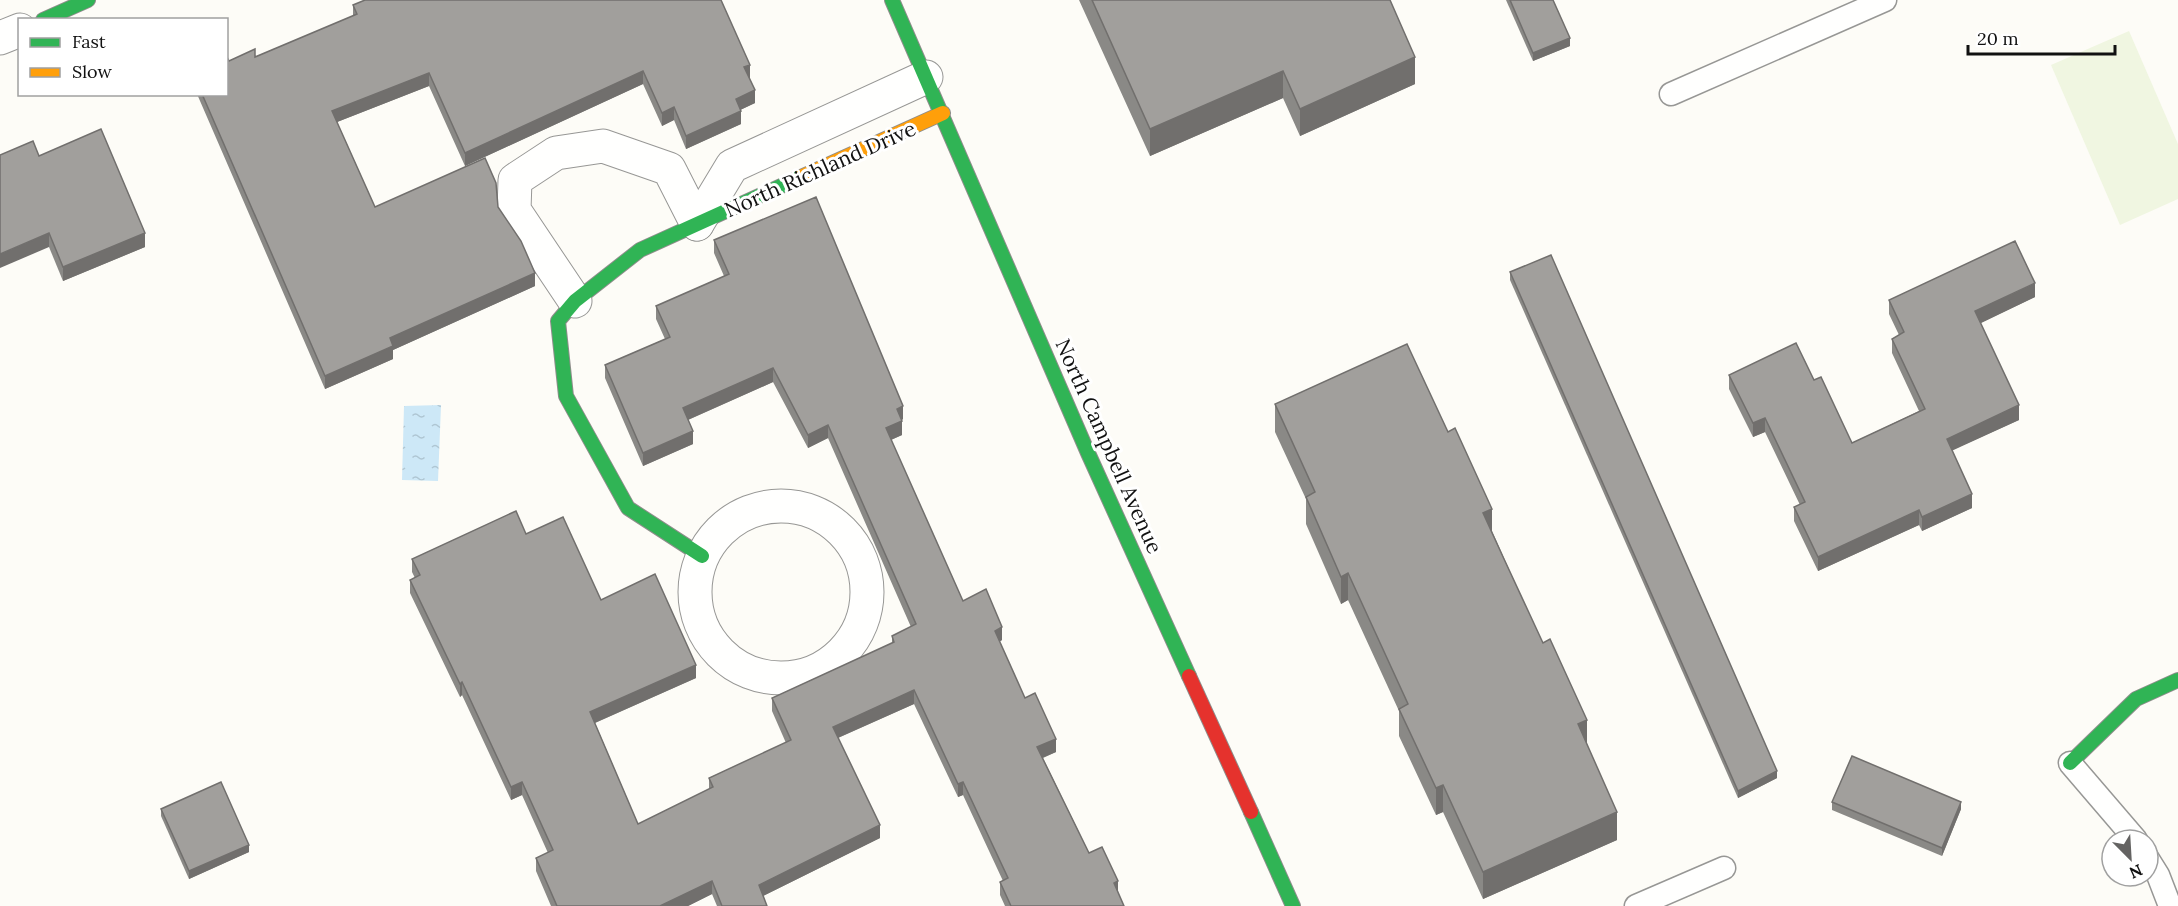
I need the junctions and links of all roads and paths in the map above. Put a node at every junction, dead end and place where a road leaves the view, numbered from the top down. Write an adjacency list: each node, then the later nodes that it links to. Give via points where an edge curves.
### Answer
1 (88, 0): 4 (main road)
2 (892, 0): 7 (main road, North Campbell Avenue)
3 (1885, 0): 8 (lane)
4 (48, 18)
5 (18, 31): 6 (street)
6 (0, 38)
7 (926, 77): 9 (main road, North Campbell Avenue); 10 (street, North Richland Drive, via 732,166)
8 (1671, 94)
9 (943, 113): 10 (main road, North Richland Drive); 18 (main road, North Campbell Avenue, via 1088,453)
10 (697, 224): 11 (main road, North Richland Drive, via 640,250); 11 (street, via 669,169 603,146 556,153 515,180 514,210)
11 (575, 301): 12 (main road, North Richland Drive, via 558,321 566,396 628,508)
12 (702, 556): 12 (street, via 694,584 696,615 709,642 730,663 748,672 787,678 816,672 841,655 858,630 867,596 858,551 841,529 819,514 792,506 765,507 739,516 717,533)
13 (2178, 680): 14 (main road, via 2136,699)
14 (2070, 763): 15 (lane)
15 (2126, 828)
16 (1724, 868): 19 (lane)
17 (2160, 880): 20 (lane)
18 (1293, 906)
19 (1636, 906)
20 (2170, 906)

